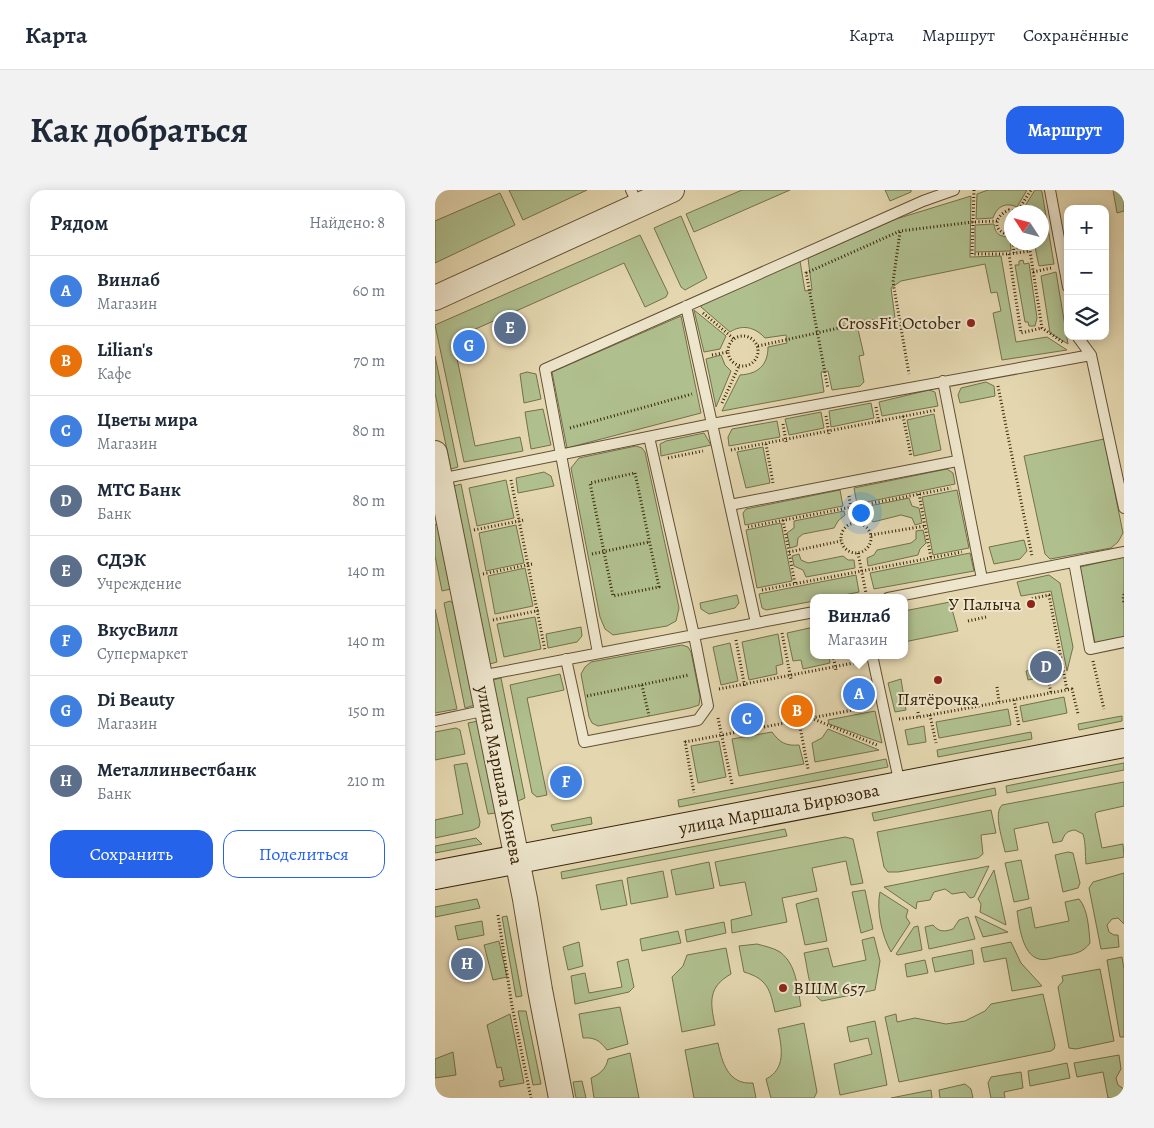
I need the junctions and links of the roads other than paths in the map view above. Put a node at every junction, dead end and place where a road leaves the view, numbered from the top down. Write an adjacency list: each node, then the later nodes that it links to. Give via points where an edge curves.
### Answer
1 (672, 190): 4 (street)
2 (954, 190): 7 (lane)
3 (1050, 190): 5 (lane)
4 (634, 198): 6 (street)
5 (1064, 266)
6 (435, 298)
7 (688, 305): 11 (lane); 14 (lane, via 545,369)
8 (1079, 340): 9 (lane)
9 (1087, 356): 10 (lane); 18 (lane)
10 (943, 381): 11 (lane); 15 (lane)
11 (712, 424): 12 (lane); 17 (lane)
12 (649, 437): 14 (lane); 25 (lane)
13 (435, 453): 16 (street, улица Маршала Конева)
14 (561, 454): 16 (lane); 27 (lane)
15 (957, 461): 17 (lane); 21 (lane)
16 (440, 479): 30 (street, улица Маршала Конева)
17 (730, 504): 24 (lane)
18 (1124, 508)
19 (1124, 552): 20 (lane)
20 (1074, 562): 21 (lane); 26 (lane, via 1090,648)
21 (982, 579): 22 (lane)
22 (908, 594)
23 (810, 613): 24 (lane)
24 (756, 623): 25 (lane)
25 (694, 635): 27 (lane); 28 (lane, via 708,706 698,720 681,724 584,742)
26 (1124, 642)
27 (598, 653): 28 (lane)
28 (566, 659): 30 (lane)
29 (872, 659): 34 (lane)
30 (480, 676): 31 (street, улица Маршала Конева)
31 (487, 710): 32 (lane); 35 (street, улица Маршала Конева)
32 (435, 721)
33 (1124, 743): 34 (main road, улица Маршала Бирюзова)
34 (900, 786): 35 (main road, улица Маршала Бирюзова)
35 (517, 859): 36 (main road, улица Маршала Бирюзова); 37 (street, улица Маршала Конева)
36 (435, 875)
37 (561, 1098)

